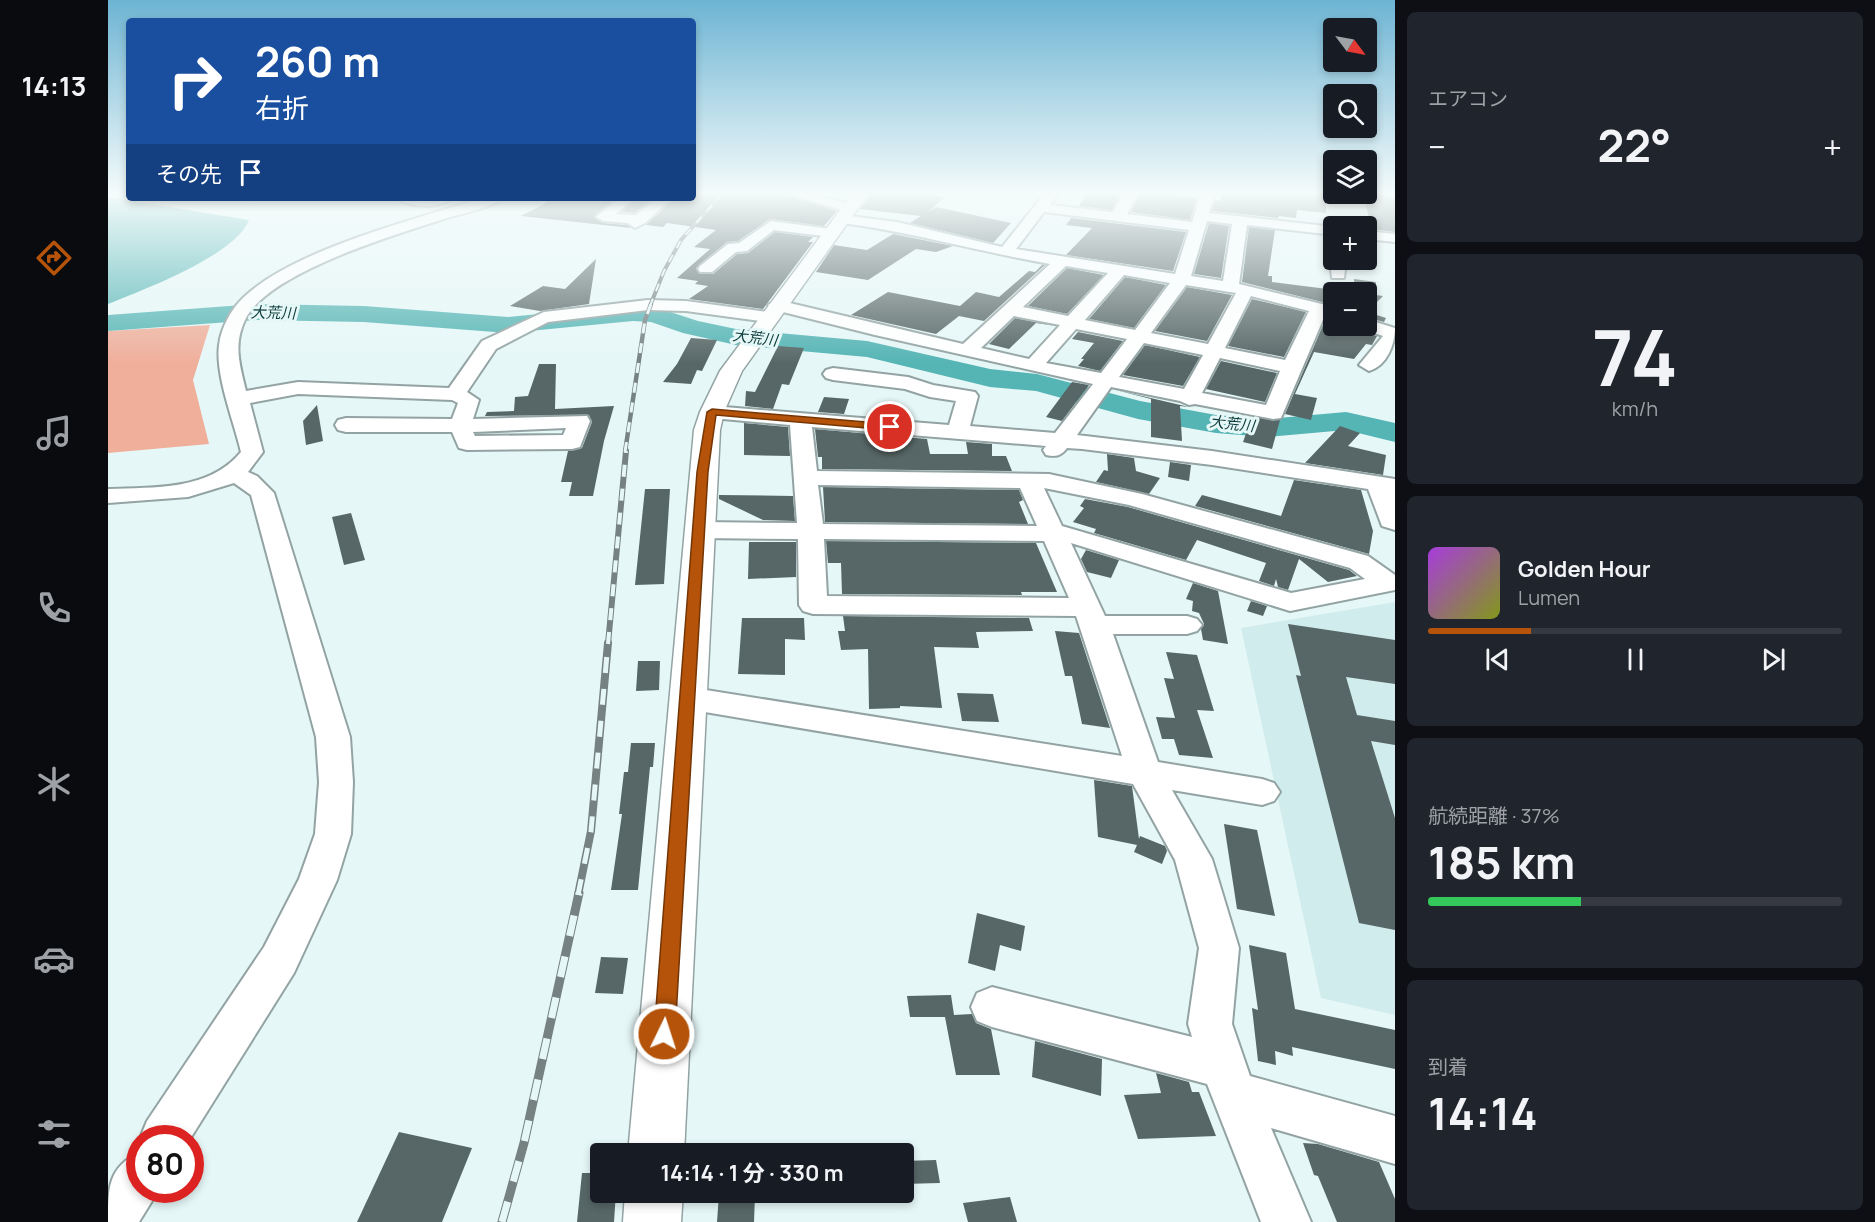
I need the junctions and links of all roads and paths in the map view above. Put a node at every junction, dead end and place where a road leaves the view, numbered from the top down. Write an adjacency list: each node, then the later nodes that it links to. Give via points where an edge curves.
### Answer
1 (353, 250): 29 (street, via 303,268 249,301 234,321 227,349)
2 (729, 250): 9 (street)
3 (818, 250): 17 (highway)
4 (998, 250): 7 (street)
5 (1191, 250): 11 (street)
6 (1239, 250): 12 (street)
7 (1006, 252): 8 (street)
8 (1062, 261): 10 (street); 14 (street)
9 (706, 269)
10 (1120, 270): 11 (street); 16 (street)
11 (1182, 279): 12 (street); 20 (street)
12 (1238, 289): 13 (street); 22 (street)
13 (1323, 309)
14 (1010, 310): 16 (street); 21 (street)
15 (1323, 315): 25 (street)
16 (1072, 323): 20 (street); 24 (street)
17 (762, 325): 21 (street); 28 (street, via 686,306 648,305 544,317 489,345); 31 (highway, via 731,370)
18 (1377, 328): 19 (street)
19 (1394, 334): 23 (street)
20 (1141, 337): 22 (street); 27 (street)
21 (966, 351): 24 (street)
22 (1213, 351): 25 (street); 30 (street)
23 (1369, 365)
24 (1033, 366): 27 (street)
25 (1291, 367): 30 (street, via 1273,413)
26 (832, 374): 34 (street, via 908,383 930,391 968,396)
27 (1100, 391): 30 (street); 35 (street)
28 (454, 394): 29 (street, via 298,388); 33 (street, via 469,400 460,426)
29 (239, 399): 36 (street, via 252,452 244,466)
30 (1189, 399)
31 (712, 412): 32 (street); 42 (highway, via 702,472)
32 (800, 420): 34 (street); 37 (street)
33 (346, 425)
34 (958, 432): 35 (street)
35 (1062, 440): 38 (street); 39 (street)
36 (233, 474): 40 (street, via 209,484 173,491); 52 (street, via 262,493 333,737 333,834 318,880 279,960)
37 (805, 478): 38 (street); 43 (street)
38 (1028, 479): 44 (street); 44 (street, via 1133,499 1359,562 1388,583 1290,602 1067,534)
39 (1386, 485): 41 (street, via 1391,521)
40 (108, 496)
41 (1395, 522)
42 (699, 530): 43 (street); 47 (highway)
43 (811, 533): 44 (street); 45 (street, via 813,605)
44 (1053, 534): 45 (street)
45 (1091, 616): 46 (street); 48 (street)
46 (1187, 625)
47 (687, 698): 48 (street); 54 (highway)
48 (1144, 772): 49 (street); 51 (street, via 1193,859 1219,948 1210,1024)
49 (1262, 792)
50 (992, 1007): 51 (street)
51 (1229, 1080): 53 (street); 59 (street)
52 (172, 1125)
53 (1395, 1140)
54 (657, 1143)
55 (126, 1197): 57 (street)
56 (653, 1203): 58 (highway)
57 (110, 1222)
58 (652, 1222)
59 (1286, 1222)

